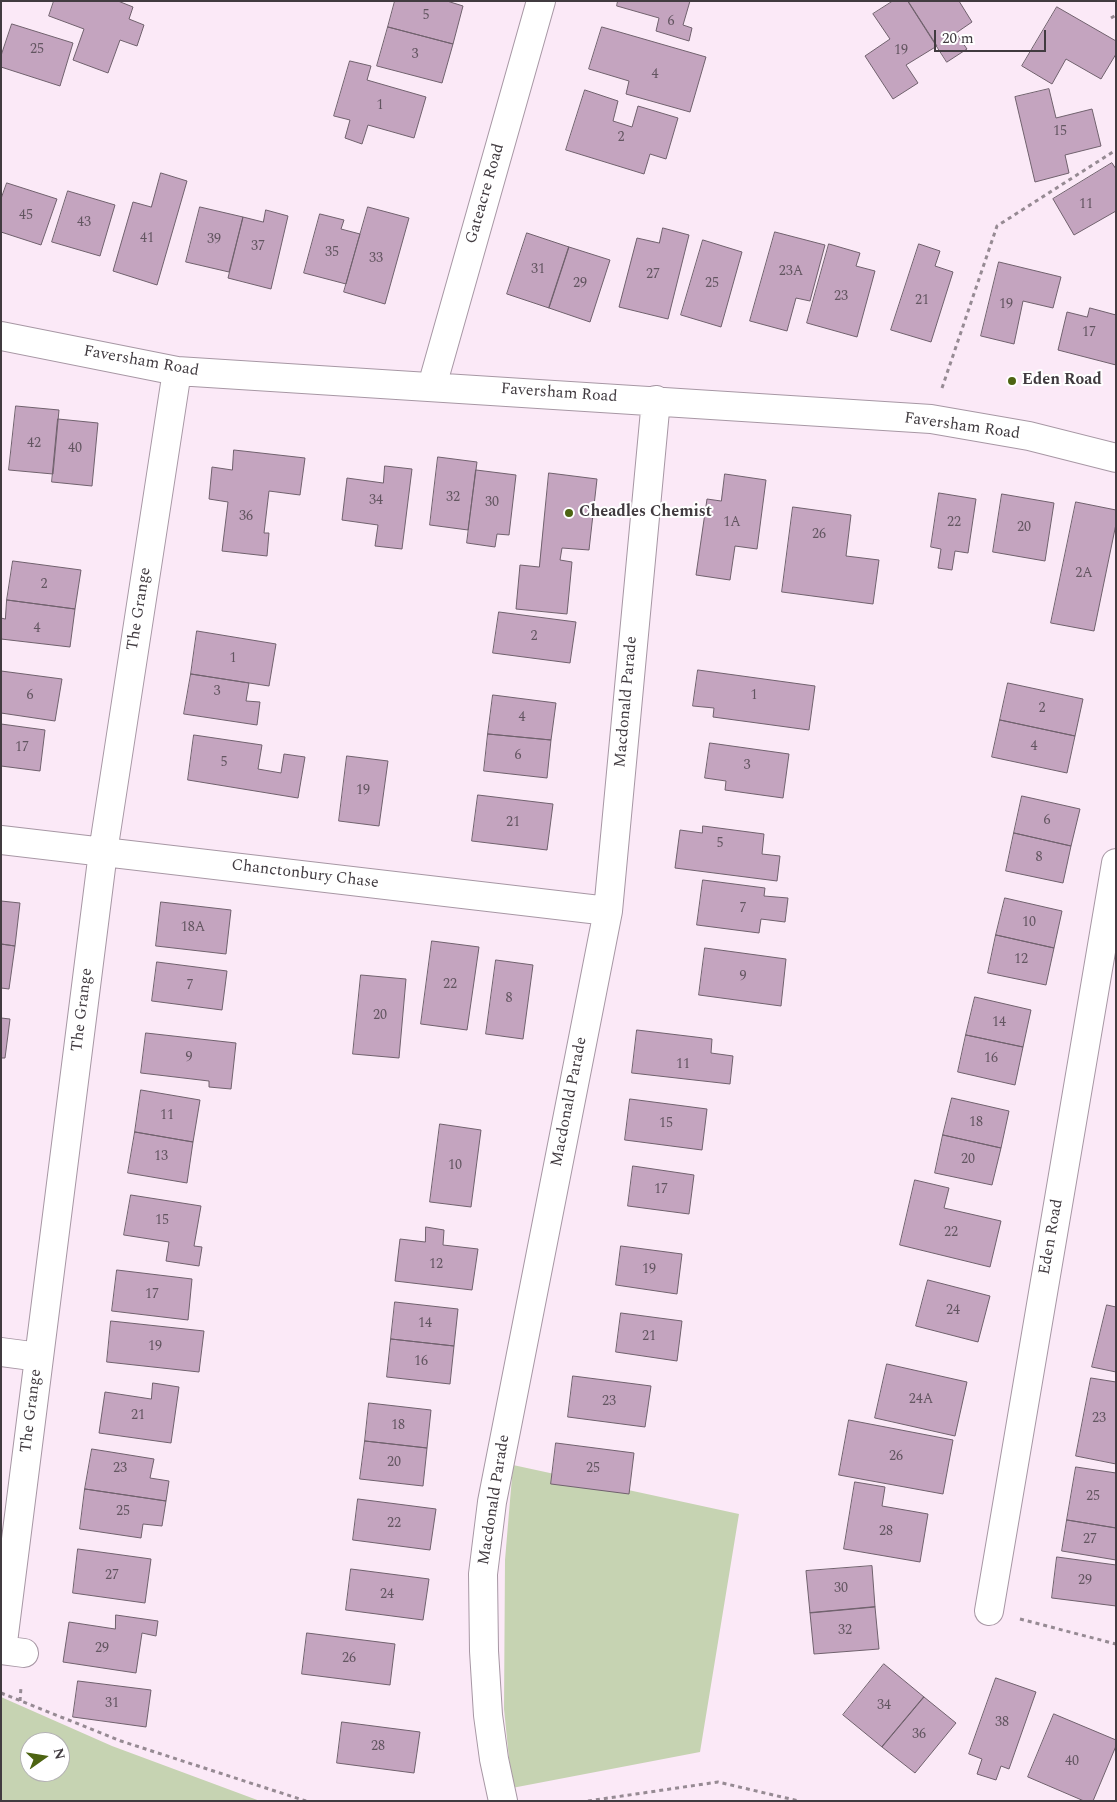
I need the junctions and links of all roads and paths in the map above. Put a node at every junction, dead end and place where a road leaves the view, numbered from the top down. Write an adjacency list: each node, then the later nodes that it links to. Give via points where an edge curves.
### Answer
1 (541, 1): 7 (street, Gateacre Road)
2 (1116, 15): 3 (path)
3 (1111, 18)
4 (1116, 150): 9 (path, via 997,226)
5 (1, 336): 6 (street, Faversham Road)
6 (177, 371): 7 (street, Faversham Road); 12 (street, The Grange)
7 (432, 386): 8 (street, Faversham Road)
8 (656, 400): 9 (street, Faversham Road); 14 (street, Macdonald Parade)
9 (931, 419): 10 (street, Faversham Road, via 1029,436)
10 (1116, 458)
11 (1, 840): 12 (street, Chanctonbury Chase)
12 (103, 852): 14 (street, Chanctonbury Chase); 16 (street, The Grange)
13 (1116, 863): 17 (street, Eden Road)
14 (608, 911): 22 (street, Macdonald Parade, via 492,1502 483,1574 488,1715)
15 (1, 1352): 16 (street)
16 (39, 1357): 19 (street, The Grange)
17 (989, 1611): 18 (path)
18 (1116, 1644)
19 (9, 1651)
20 (1, 1693): 21 (path, via 121,1742)
21 (306, 1801)
22 (503, 1801)
23 (588, 1801): 24 (path, via 718,1782)
24 (800, 1801)

